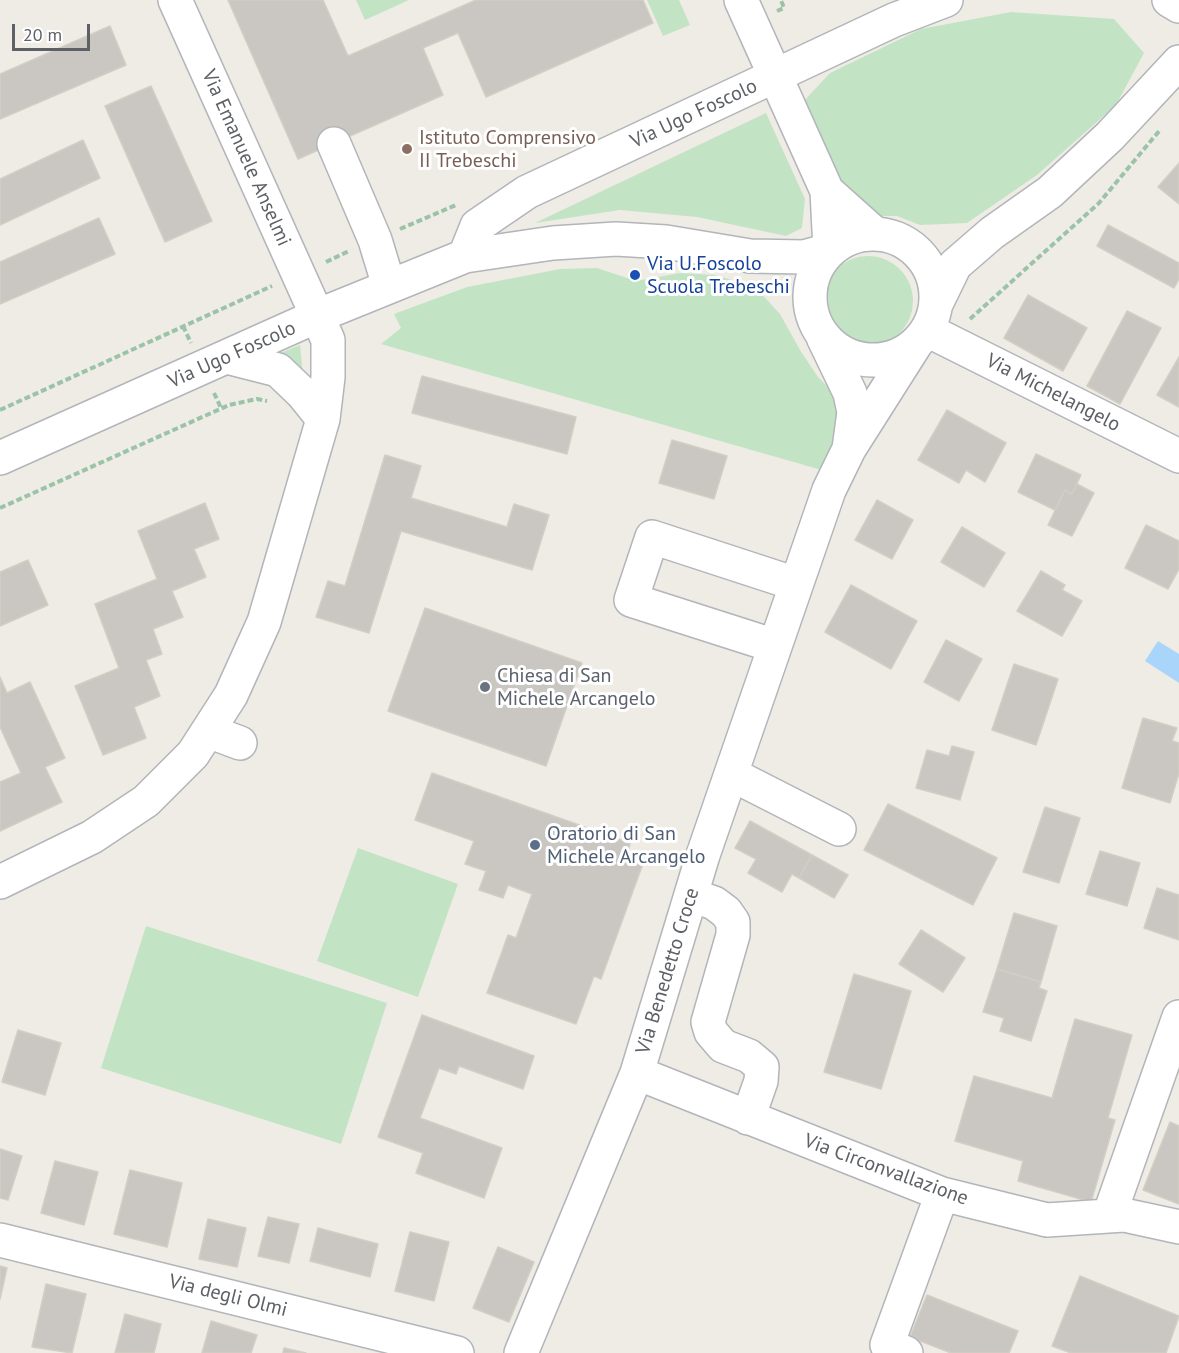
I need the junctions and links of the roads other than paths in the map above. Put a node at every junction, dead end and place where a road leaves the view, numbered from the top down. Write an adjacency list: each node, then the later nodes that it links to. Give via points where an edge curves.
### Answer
1 (176, 0): 16 (street, Via Emanuele Anselmi)
2 (741, 0): 7 (street)
3 (945, 0): 7 (street, Via Ugo Foscolo)
4 (1169, 0): 5 (street)
5 (1179, 6)
6 (1179, 62): 10 (street, Via Benedetto Croce, via 1110,136 1050,192)
7 (775, 76): 9 (street); 13 (street, Via Ugo Foscolo, via 527,192 477,226)
8 (334, 144): 15 (street, via 375,240)
9 (827, 191): 11 (street); 12 (street)
10 (992, 233): 11 (street, Via Benedetto Croce, via 951,246); 18 (street, Via Benedetto Croce, via 955,265)
11 (889, 237): 12 (street, via 858,235); 18 (street, via 919,252 929,267 936,284)
12 (830, 250): 14 (street, Via Ugo Foscolo, via 804,257); 17 (street, via 819,263 809,296)
13 (465, 256): 14 (street, Via Ugo Foscolo, via 553,243 616,239 676,243); 15 (street, Via Ugo Foscolo)
14 (750, 256): 17 (street, Via Ugo Foscolo, via 783,276)
15 (389, 286): 16 (street, Via Ugo Foscolo)
16 (317, 316): 19 (street, Via Ugo Foscolo); 20 (street, Via Emanuele Anselmi, via 328,340)
17 (817, 325): 18 (street, via 838,349 856,358 877,360 897,356); 21 (street, Via Benedetto Croce, via 850,393 854,412)
18 (931, 329): 21 (street, Via Benedetto Croce); 22 (street, Via Michelangelo)
19 (226, 357): 20 (street, via 278,370); 23 (street, Via Ugo Foscolo)
20 (323, 419): 26 (street, Via Emanuele Anselmi, via 264,622 231,695)
21 (849, 449): 24 (street, Via Benedetto Croce, via 828,490)
22 (1179, 456)
23 (0, 458)
24 (796, 584): 25 (street, Via Benedetto Croce); 25 (street, via 652,537 632,600)
25 (775, 646): 28 (street, Via Benedetto Croce)
26 (208, 731): 27 (street); 30 (street, Via Emanuele Anselmi, via 194,754 146,801 92,837)
27 (240, 743)
28 (731, 774): 29 (street); 31 (street, Via Benedetto Croce)
29 (839, 829)
30 (0, 882)
31 (691, 895): 33 (street, Via Benedetto Croce); 34 (street, via 714,903 733,922 733,935 708,1022 723,1046 749,1056 762,1067)
32 (1179, 1017): 36 (street)
33 (637, 1073): 34 (street, Via Circonvallazione); 40 (street, Via Benedetto Croce)
34 (748, 1118): 35 (street, Via Circonvallazione)
35 (942, 1194): 36 (street, Via Circonvallazione, via 1047,1220); 41 (street, via 887,1345)
36 (1109, 1216): 37 (street, Via Circonvallazione, via 1124,1215)
37 (1179, 1227)
38 (0, 1240): 39 (street, Via degli Olmi)
39 (457, 1353)
40 (521, 1353)
41 (906, 1353)

